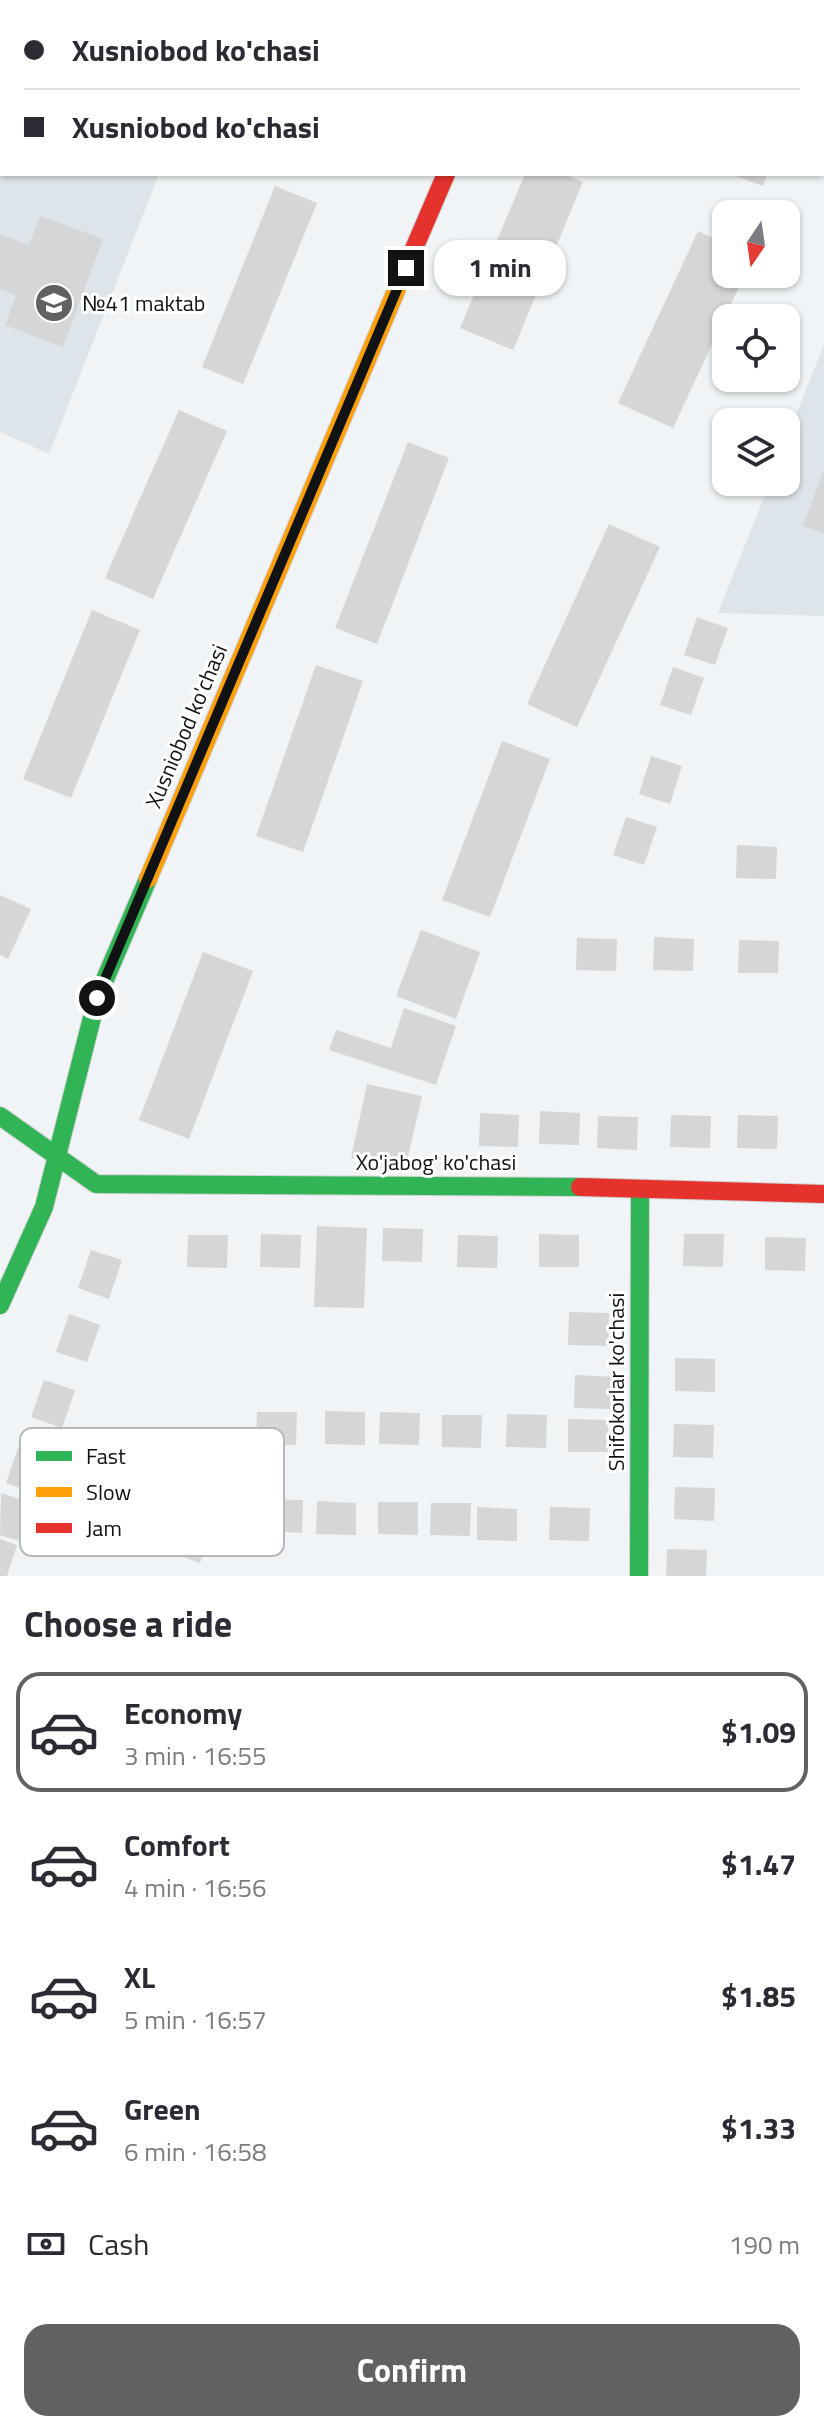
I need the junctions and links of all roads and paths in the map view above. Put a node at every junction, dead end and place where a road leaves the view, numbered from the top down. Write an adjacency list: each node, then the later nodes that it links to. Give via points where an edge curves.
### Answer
1 (445, 176): 3 (street, Xusniobod ko'chasi, via 97,998)
2 (0, 1116): 3 (street, Xo'jabog' ko'chasi)
3 (56, 1156): 4 (street, Xo'jabog' ko'chasi, via 96,1184); 6 (street, Xusniobod ko'chasi, via 44,1207)
4 (640, 1189): 5 (street, Xo'jabog' ko'chasi); 7 (street, Shifokorlar ko'chasi)
5 (824, 1194)
6 (0, 1305)
7 (639, 1576)

